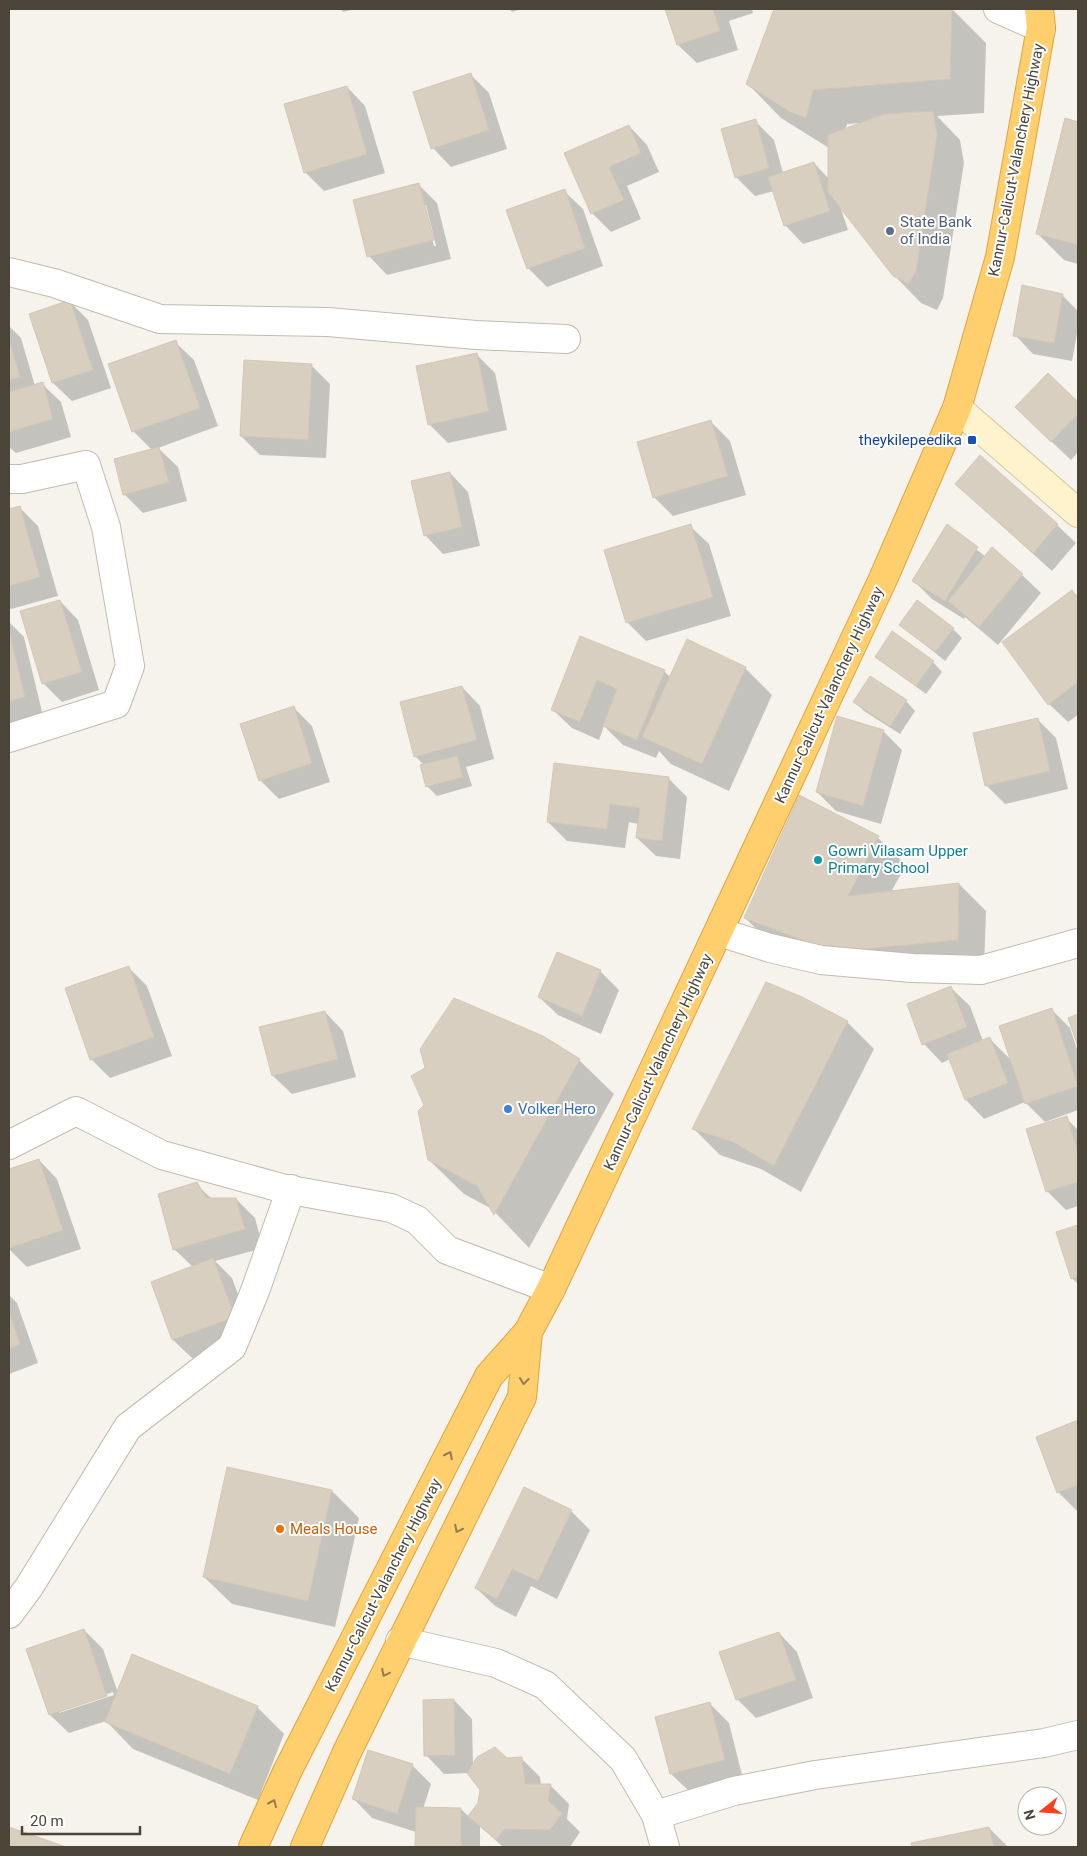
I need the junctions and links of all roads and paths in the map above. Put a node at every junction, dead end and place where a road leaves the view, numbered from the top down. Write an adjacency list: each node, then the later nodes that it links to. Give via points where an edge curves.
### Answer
1 (998, 9): 2 (street)
2 (1043, 15): 5 (highway, Kannur-Calicut-Valanchery Highway, via 1000,257)
3 (9, 272): 4 (street, via 54,283 160,320 328,322)
4 (566, 339)
5 (957, 408): 7 (street); 9 (highway, Kannur-Calicut-Valanchery Highway, via 883,579)
6 (9, 479): 8 (street, via 86,465 106,527 130,666 116,704)
7 (1078, 513)
8 (9, 738)
9 (718, 932): 10 (street, via 821,960 971,970); 13 (highway, Kannur-Calicut-Valanchery Highway)
10 (1078, 943)
11 (9, 1145): 12 (street, via 76,1111 162,1155)
12 (291, 1189): 13 (street, via 391,1208 417,1220 447,1250); 15 (street, via 232,1347 128,1427)
13 (551, 1289): 14 (highway, Kannur-Calicut-Valanchery Highway)
14 (528, 1332): 16 (highway, Kannur-Calicut-Valanchery Highway, one-way to 14, via 489,1376); 17 (highway, Kannur-Calicut-Valanchery Highway, one-way to 17, via 522,1397)
15 (9, 1614)
16 (359, 1632): 17 (highway); 20 (highway, Kannur-Calicut-Valanchery Highway, one-way to 16, via 287,1772)
17 (400, 1641): 19 (street, via 496,1663 546,1685 623,1759); 21 (highway, Kannur-Calicut-Valanchery Highway, one-way to 21)
18 (1078, 1735): 19 (street, via 1044,1743 815,1775 734,1791)
19 (656, 1815): 22 (street)
20 (253, 1847)
21 (305, 1847)
22 (665, 1847)

